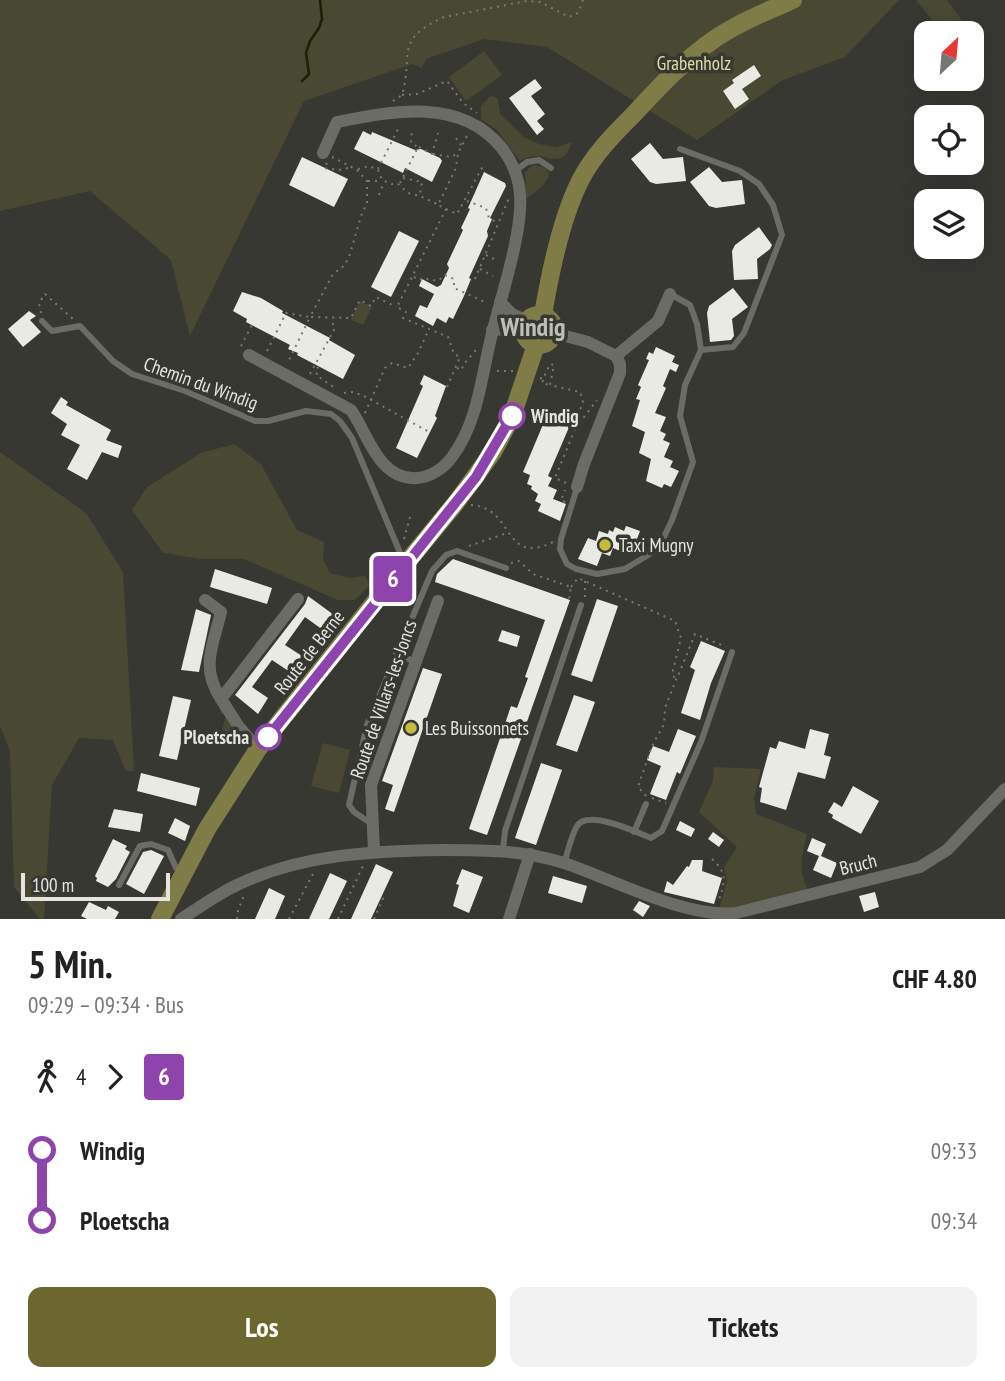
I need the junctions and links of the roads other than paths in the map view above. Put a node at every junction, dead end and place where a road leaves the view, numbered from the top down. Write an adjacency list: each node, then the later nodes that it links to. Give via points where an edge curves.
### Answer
1 (793, 0): 9 (main road, Route de Berne, via 731,29 696,53 600,151 574,194)
2 (680, 149): 12 (lane, via 740,171 759,184 773,205 782,235 744,333 733,347)
3 (323, 153): 5 (street, via 337,122 393,112 431,112 481,128 508,156)
4 (551, 168): 5 (lane, via 539,160 527,162)
5 (515, 172): 7 (street, via 519,222)
6 (670, 294): 12 (lane, via 690,306); 14 (street, via 658,321)
7 (493, 303): 9 (street); 10 (street)
8 (42, 321): 16 (lane, Chemin du Windig, via 52,331 80,326 132,374 255,421 306,411 331,414 352,439)
9 (533, 328): 10 (street); 11 (main road, via 551,320); 16 (main road, Route de Berne, via 512,416 493,452 455,504)
10 (492, 330): 13 (street, via 466,432 452,457 433,474 414,479 395,473 377,459 343,398)
11 (554, 333): 14 (street, via 588,342)
12 (701, 350): 15 (lane, via 685,385 680,416 692,462 672,520 653,552 610,573 587,573 567,564 561,556 561,539)
13 (244, 353)
14 (615, 356): 15 (street, via 620,373)
15 (577, 487)
16 (404, 557): 27 (main road, Route de Berne)
17 (506, 568): 18 (lane, via 457,551 446,555 432,571)
18 (422, 593): 21 (lane); 24 (lane)
19 (298, 599): 26 (street)
20 (205, 600): 26 (street, via 221,612 208,668)
21 (438, 601): 25 (street, Route de Villars-les-Joncs)
22 (583, 604): 32 (lane, via 505,831)
23 (732, 652): 31 (lane, via 701,742 658,835 651,838)
24 (396, 653): 25 (lane); 30 (lane, via 368,725 349,805)
25 (415, 662): 30 (street, Route de Villars-les-Joncs, via 371,786)
26 (221, 699): 27 (street)
27 (258, 749): 36 (main road, Route de Berne)
28 (1005, 789): 39 (street, Bruch, via 947,850 920,867)
29 (646, 804): 31 (lane)
30 (372, 824): 33 (street, Route de Villars-les-Joncs)
31 (634, 832): 35 (lane, via 585,819 578,825)
32 (503, 850): 33 (street); 34 (street)
33 (374, 851): 41 (street, via 303,862 248,880)
34 (530, 854): 35 (street); 42 (street)
35 (564, 863): 38 (street, Bruch)
36 (184, 874): 37 (lane, via 165,848 143,844); 40 (main road, Route de Berne)
37 (119, 885)
38 (710, 916): 39 (street, Bruch)
39 (740, 916)
40 (160, 919)
41 (181, 919)
42 (509, 919)

